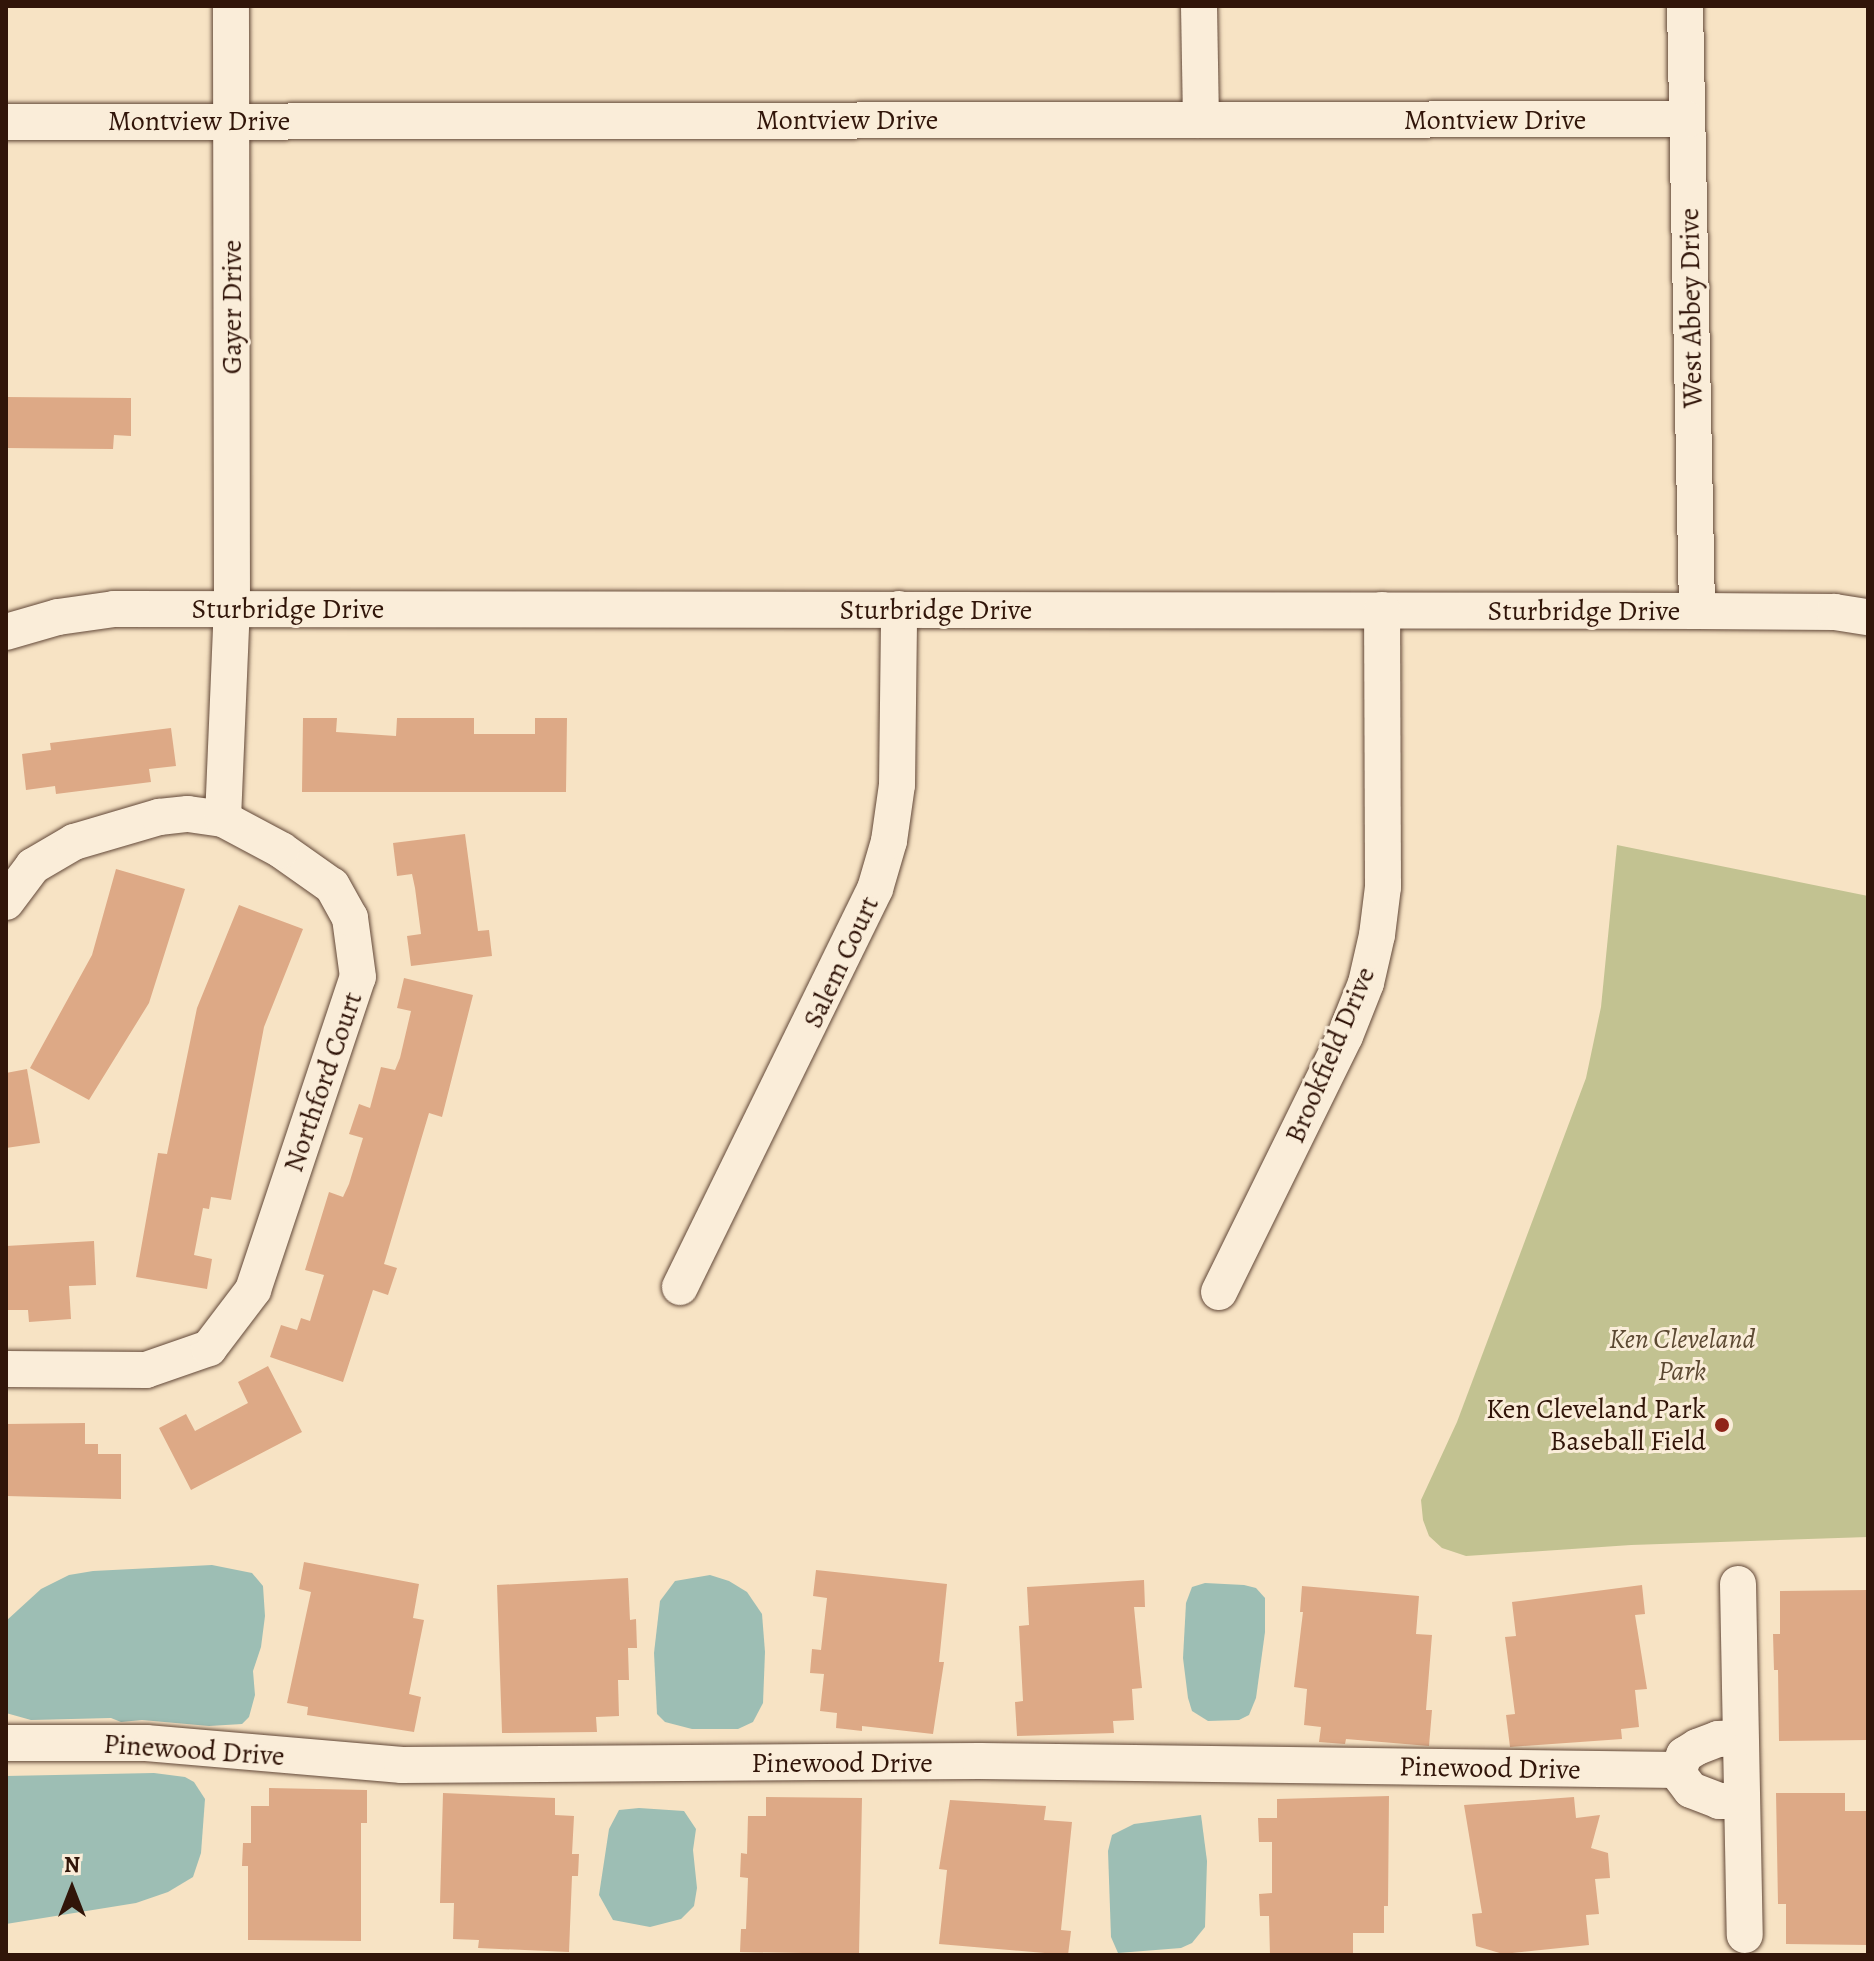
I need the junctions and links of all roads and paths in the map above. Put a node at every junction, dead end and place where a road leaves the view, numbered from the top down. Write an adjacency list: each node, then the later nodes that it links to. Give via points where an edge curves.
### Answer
1 (231, 6): 6 (street, Gayer Drive)
2 (1199, 6): 5 (street)
3 (1685, 6): 4 (street, West Abbey Drive)
4 (1687, 119): 5 (street, Montview Drive); 11 (street, West Abbey Drive)
5 (1201, 120): 6 (street, Montview Drive)
6 (232, 121): 7 (street, Montview Drive); 8 (street, Gayer Drive)
7 (6, 122)
8 (232, 608): 9 (street, Sturbridge Drive); 13 (street, Sturbridge Drive, via 114,609); 14 (street)
9 (899, 609): 10 (street, Sturbridge Drive); 16 (street, Salem Court, via 897,785 875,889)
10 (1382, 610): 11 (street, Sturbridge Drive); 17 (street, Brookfield Drive, via 1383,887 1366,983)
11 (1697, 611): 12 (street, Sturbridge Drive)
12 (1868, 617)
13 (6, 632)
14 (223, 819): 15 (street, via 159,817 74,842 33,866); 18 (street, Northford Court, via 332,886 350,918 358,977 253,1290 209,1348 146,1370)
15 (6, 902)
16 (680, 1287)
17 (1219, 1292)
18 (6, 1369)
19 (1738, 1584): 20 (street)
20 (1739, 1738): 22 (street, via 1697,1747 1684,1755); 23 (street)
21 (6, 1743): 22 (street, Pinewood Drive, via 146,1743 402,1765 980,1761)
22 (1678, 1770): 23 (street, via 1691,1790 1719,1801)
23 (1741, 1801): 24 (street)
24 (1745, 1935)

